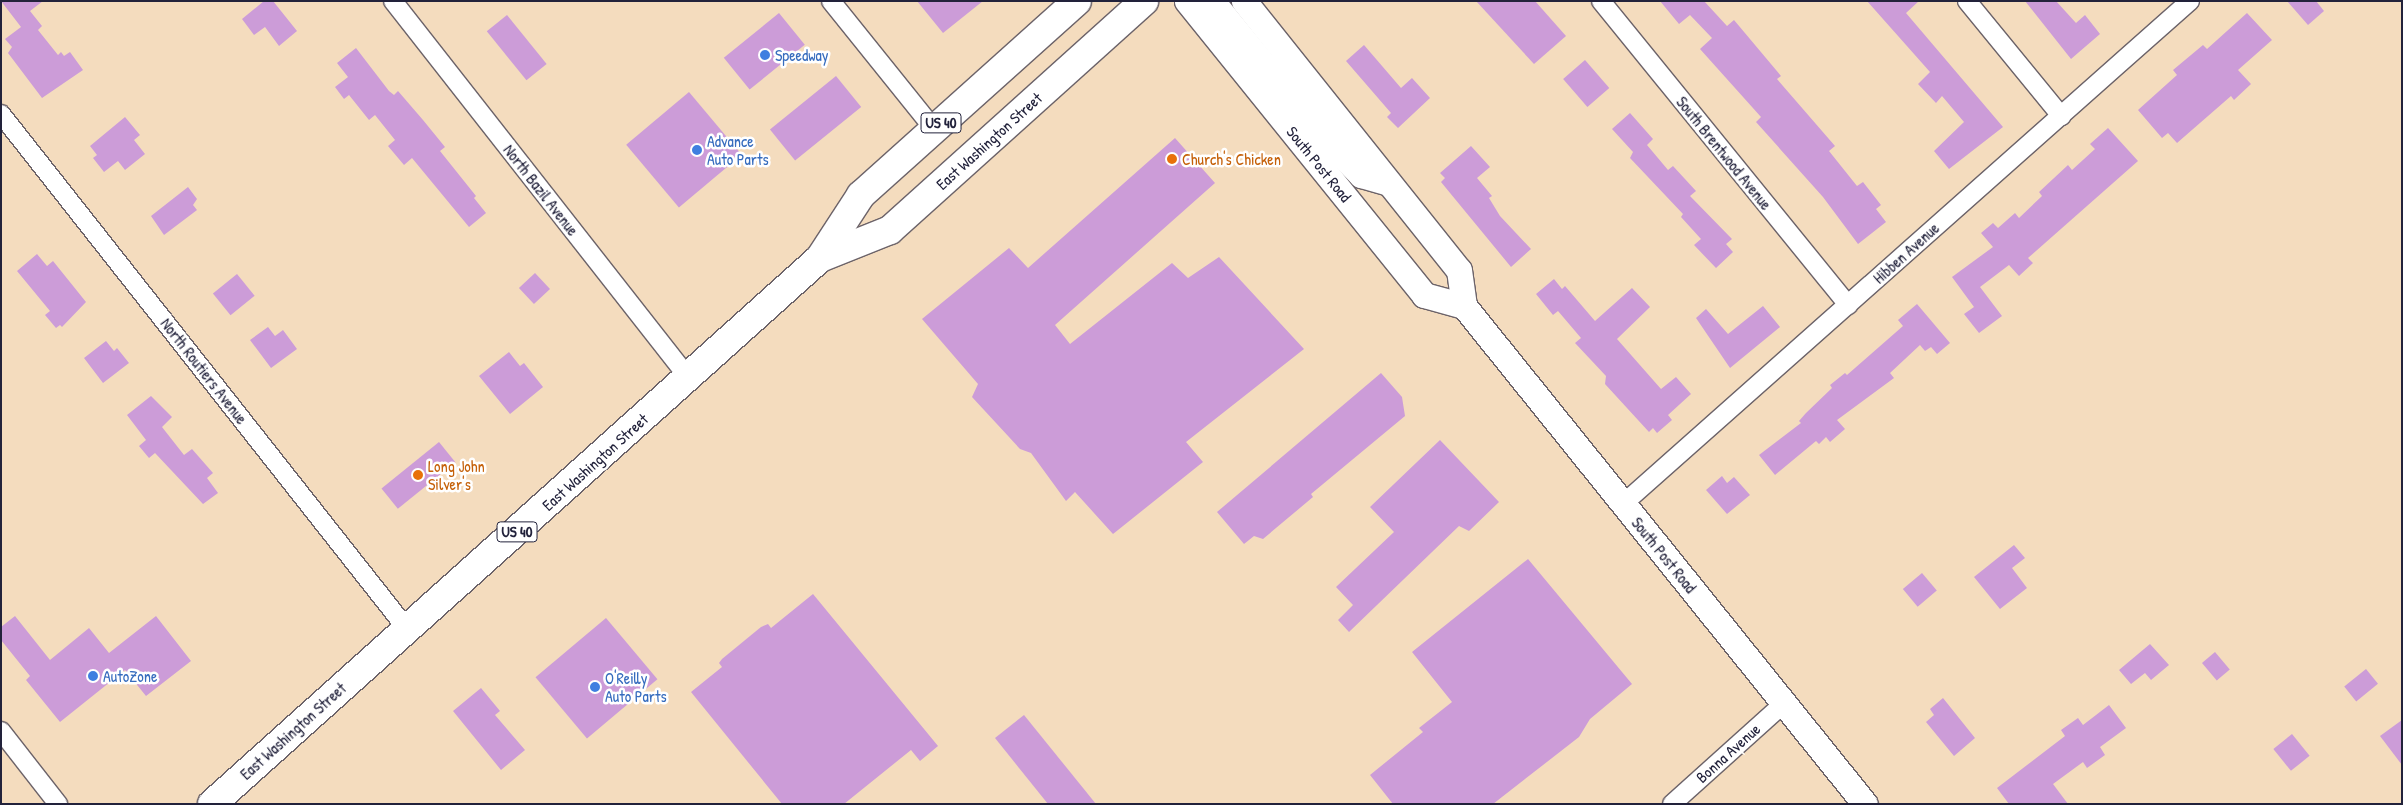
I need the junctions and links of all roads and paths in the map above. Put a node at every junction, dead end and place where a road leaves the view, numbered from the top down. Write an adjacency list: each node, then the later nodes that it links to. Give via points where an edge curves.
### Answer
1 (393, 1): 18 (street, North Bazil Avenue)
2 (831, 1): 13 (street)
3 (1077, 1): 13 (main road, East Washington Street / US 40)
4 (1144, 1): 15 (main road, East Washington Street / US 40, via 890,230)
5 (1187, 1): 17 (main road, South Post Road, via 1424,295)
6 (1212, 1): 14 (main road, via 1324,138 1361,175)
7 (1244, 1): 14 (main road)
8 (1601, 1): 16 (street, South Brentwood Avenue)
9 (1967, 1): 12 (street)
10 (2190, 1): 12 (street, Hibben Avenue)
11 (1, 114): 20 (street, North Routiers Avenue)
12 (2061, 116): 16 (street, Hibben Avenue)
13 (934, 129): 15 (main road, East Washington Street / US 40, via 861,195)
14 (1390, 183): 17 (main road, via 1460,270)
15 (820, 258): 18 (main road, East Washington Street / US 40)
16 (1848, 305): 19 (street, Hibben Avenue)
17 (1464, 306): 19 (main road, South Post Road)
18 (689, 379): 20 (main road, East Washington Street / US 40)
19 (1623, 504): 21 (main road, South Post Road)
20 (407, 629): 24 (main road, East Washington Street / US 40)
21 (1784, 703): 25 (street, Bonna Avenue); 26 (main road, South Post Road)
22 (1, 731): 23 (street)
23 (58, 804)
24 (212, 804)
25 (1672, 804)
26 (1865, 804)

